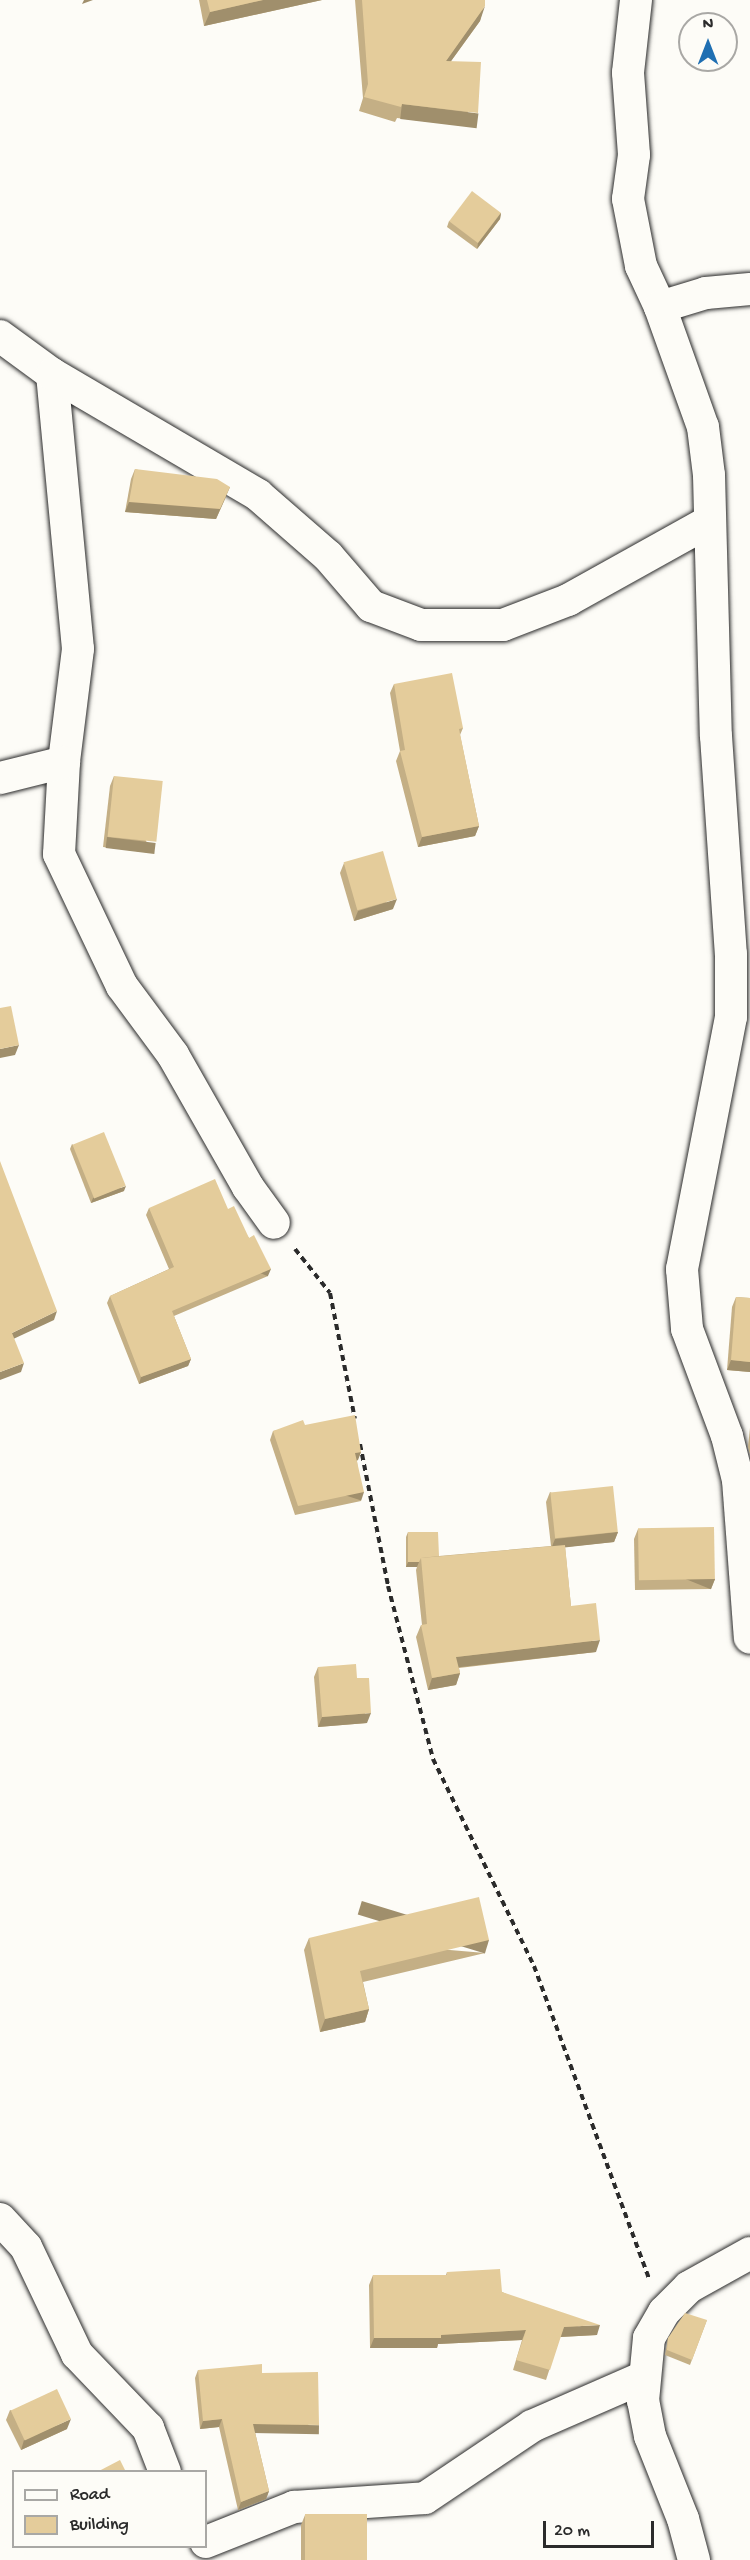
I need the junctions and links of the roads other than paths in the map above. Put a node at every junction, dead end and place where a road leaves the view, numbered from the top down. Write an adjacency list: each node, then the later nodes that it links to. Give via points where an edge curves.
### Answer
1 (636, 0): 3 (street, via 628,72 634,155 628,200 640,266)
2 (750, 289): 3 (street, via 706,293)
3 (660, 307): 6 (street, via 703,427)
4 (0, 336): 5 (street)
5 (52, 374): 6 (street, via 258,495 328,556 371,606 421,625 503,625 568,600); 7 (street, via 78,649)
6 (710, 521): 10 (street, via 716,736 731,943 730,1017 682,1269 687,1329 727,1436 738,1480)
7 (64, 762): 8 (street); 9 (street, via 58,854 122,986 173,1055 248,1187)
8 (0, 778)
9 (274, 1223)
10 (750, 1638)
11 (0, 2219): 14 (street, via 26,2247 77,2354 148,2428)
12 (750, 2253): 13 (street, via 689,2287 664,2312 649,2338)
13 (644, 2377): 15 (street, via 532,2426 425,2498 294,2506); 16 (street, via 650,2436 683,2520)
14 (164, 2470)
15 (207, 2542)
16 (694, 2560)

